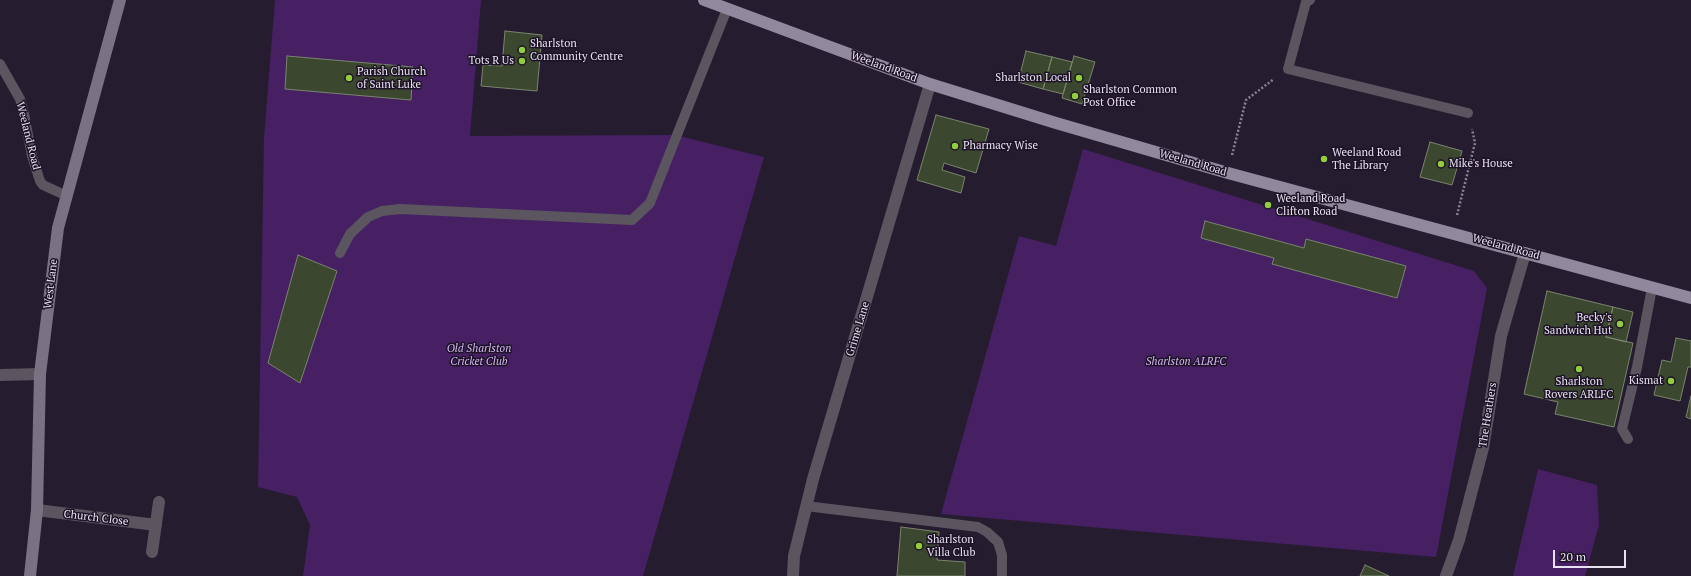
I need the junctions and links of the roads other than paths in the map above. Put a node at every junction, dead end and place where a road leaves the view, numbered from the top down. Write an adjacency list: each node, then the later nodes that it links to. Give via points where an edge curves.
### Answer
1 (120, 0): 8 (street, West Lane)
2 (704, 0): 4 (main road, Weeland Road)
3 (1310, 0): 7 (lane, via 1306,2 1288,69)
4 (727, 9): 6 (main road, Weeland Road); 10 (lane, via 650,203 632,220 400,209 368,217 350,234)
5 (0, 64): 8 (lane, Weeland Road, via 20,99 40,181 43,185)
6 (930, 84): 9 (main road, Weeland Road, via 1228,173); 17 (street, Grime Lane)
7 (1468, 113)
8 (67, 196): 13 (street, West Lane, via 58,228)
9 (1525, 252): 11 (main road, Weeland Road); 24 (street, The Heathers, via 1501,336 1483,448 1459,540)
10 (340, 253)
11 (1652, 288): 12 (main road, Weeland Road); 15 (lane, via 1622,429)
12 (1691, 298)
13 (40, 374): 14 (street); 18 (street, West Lane)
14 (0, 375)
15 (1628, 439)
16 (159, 502): 19 (street)
17 (806, 506): 22 (street, Grime Lane); 23 (lane, via 978,527 998,542 1002,555)
18 (37, 510): 19 (street, Church Close); 21 (street, West Lane)
19 (156, 525): 20 (street)
20 (152, 552)
21 (30, 576)
22 (792, 576)
23 (1002, 576)
24 (1446, 576)

